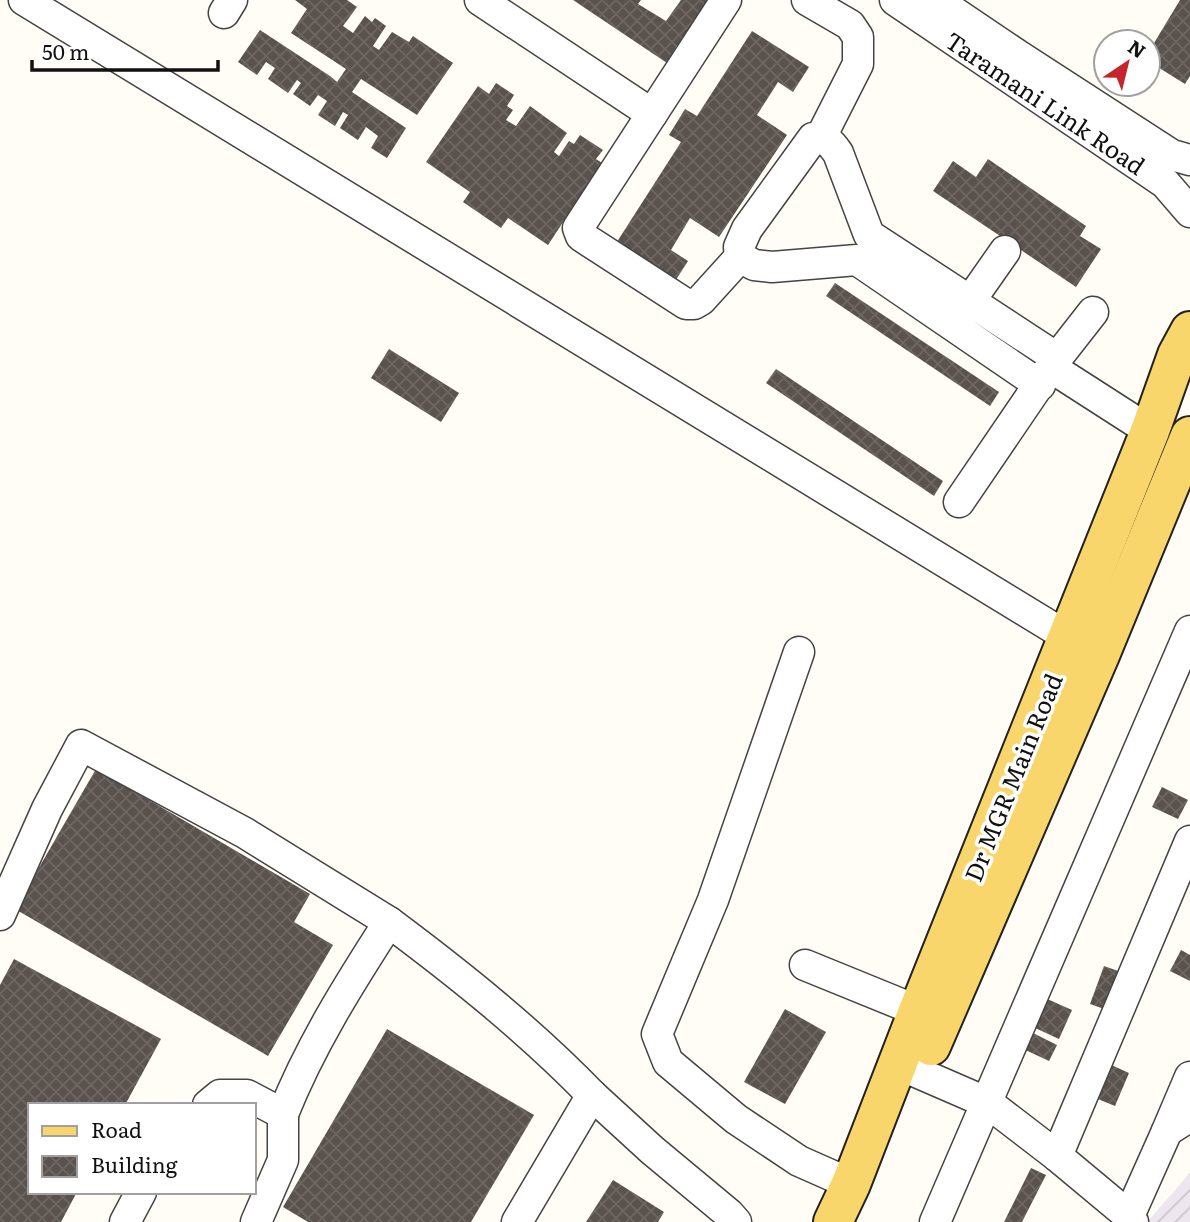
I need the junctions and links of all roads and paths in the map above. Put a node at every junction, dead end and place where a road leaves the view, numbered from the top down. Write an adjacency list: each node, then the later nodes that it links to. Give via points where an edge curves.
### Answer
1 (24, 0): 21 (street)
2 (480, 0): 7 (street)
3 (726, 0): 7 (street)
4 (807, 0): 8 (street, via 850,25 858,37 858,64)
5 (895, 0): 10 (street, Taramani Link Road, via 1165,183)
6 (936, 0): 9 (street, Taramani Link Road, via 1172,155)
7 (652, 114): 12 (street, via 578,228 581,236 686,304 701,300)
8 (821, 137): 12 (street, via 813,138 747,229); 13 (street, via 838,153 869,235)
9 (1190, 160)
10 (1190, 212)
11 (1005, 251): 13 (street)
12 (740, 257): 16 (street, via 772,267 857,260)
13 (970, 301): 16 (street)
14 (1093, 312): 16 (street)
15 (1186, 349): 17 (main road, Dr MGR Main Road)
16 (1050, 370): 17 (street); 19 (street)
17 (1150, 430): 21 (main road, Dr MGR Main Road)
18 (1190, 436): 28 (main road, Dr MGR Main Road, via 1100,655)
19 (959, 502)
20 (1190, 631): 32 (street)
21 (1068, 637): 27 (main road, Dr MGR Main Road)
22 (799, 652): 36 (street, via 712,900 657,1034 668,1062 736,1119 799,1161)
23 (1190, 841): 35 (street)
24 (0, 915): 25 (street, via 81,745 244,833)
25 (388, 922): 30 (street, via 453,970); 33 (street, via 342,994)
26 (805, 965): 27 (street)
27 (918, 1011): 28 (main road, Dr MGR Main Road)
28 (909, 1069): 32 (street); 36 (main road, Dr MGR Main Road); 44 (main road, Dr MGR Main Road)
29 (1190, 1077): 34 (street)
30 (592, 1095): 41 (street); 42 (street)
31 (210, 1103): 33 (street, via 220,1095 247,1095)
32 (988, 1103): 35 (street); 45 (street)
33 (283, 1114): 40 (street, via 283,1160)
34 (1179, 1124): 38 (street)
35 (1057, 1156): 38 (street)
36 (851, 1184): 43 (main road, Dr MGR Main Road)
37 (140, 1194): 39 (street)
38 (1131, 1219)
39 (125, 1222)
40 (256, 1222)
41 (517, 1222)
42 (736, 1222)
43 (833, 1222)
44 (856, 1222)
45 (935, 1222)

